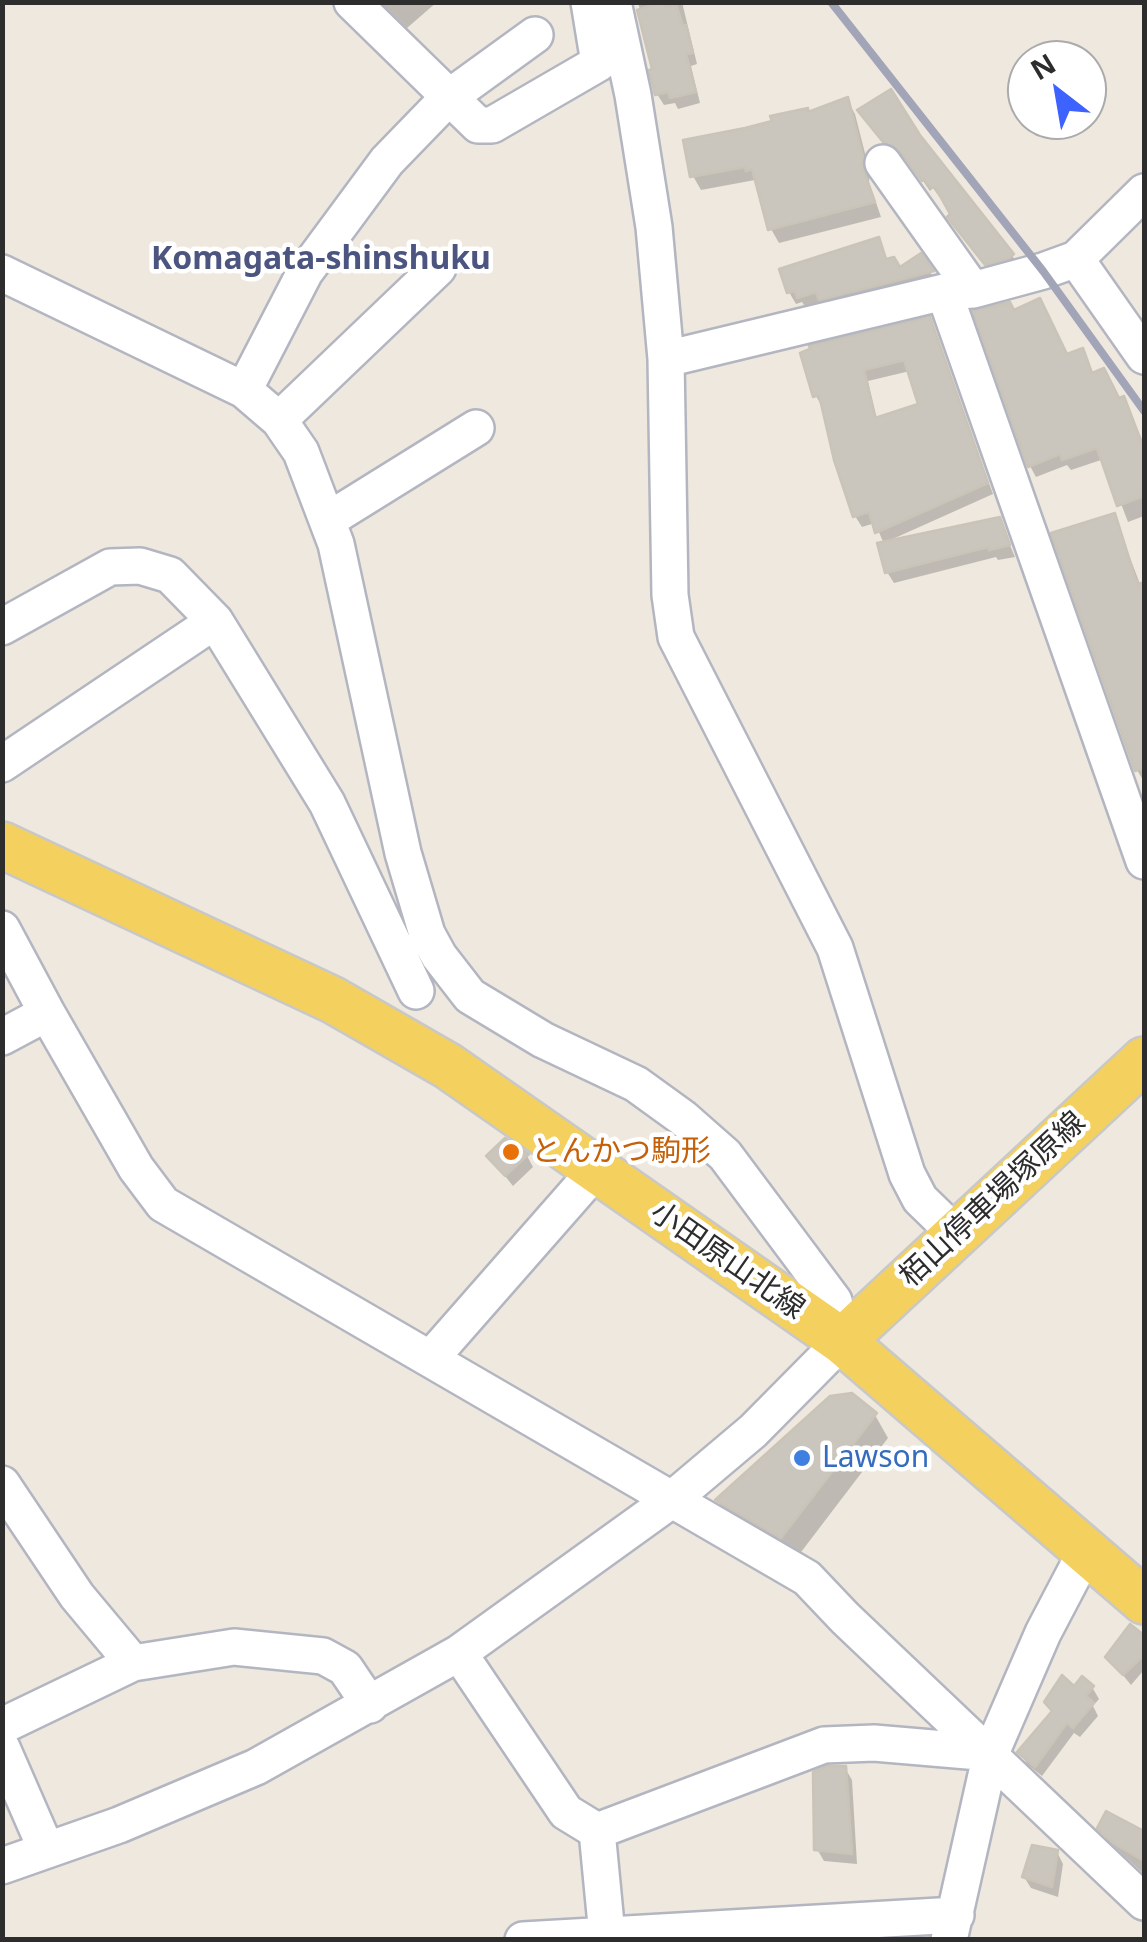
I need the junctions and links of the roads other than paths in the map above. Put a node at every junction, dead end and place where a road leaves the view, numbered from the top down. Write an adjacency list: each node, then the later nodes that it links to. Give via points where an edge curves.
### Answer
1 (352, 2): 5 (street)
2 (590, 2): 5 (street, via 599,62 492,125 478,125)
3 (612, 2): 13 (street, via 654,227)
4 (535, 35): 5 (street)
5 (448, 98): 14 (street, via 388,160 306,272)
6 (882, 163): 11 (street)
7 (1144, 192): 8 (street)
8 (1076, 258): 11 (street); 12 (street)
9 (438, 268): 15 (street)
10 (2, 273): 14 (street)
11 (958, 291): 13 (street); 22 (street)
12 (1144, 356)
13 (666, 359): 29 (street, via 676,637 835,948 907,1174 920,1199)
14 (244, 390): 15 (street)
15 (279, 420): 17 (street, via 301,452)
16 (476, 428): 17 (street)
17 (328, 520): 30 (street, via 403,853 438,956 470,996 636,1084 725,1156 834,1301)
18 (215, 621): 19 (street, via 170,575 140,566 110,567); 20 (street); 24 (street, via 327,803)
19 (2, 626)
20 (2, 764)
21 (2, 845): 28 (main road, 小田原山北線, via 393,1032)
22 (1144, 861)
23 (2, 929): 25 (street)
24 (416, 990)
25 (46, 1013): 26 (street); 31 (street, via 164,1204)
26 (2, 1038)
27 (1144, 1060): 29 (main road, 栢山停車場塚原線)
28 (596, 1170): 30 (main road, 小田原山北線); 31 (street)
29 (956, 1234): 30 (main road, 栢山停車場塚原線)
30 (842, 1340): 33 (street, via 753,1431); 34 (main road, 小田原山北線)
31 (431, 1358): 33 (street)
32 (2, 1484): 37 (street, via 77,1596)
33 (670, 1500): 36 (street); 41 (street, via 807,1578)
34 (1086, 1551): 35 (main road, 小田原山北線); 41 (street)
35 (1144, 1601)
36 (459, 1654): 38 (street); 42 (street, via 566,1812)
37 (133, 1663): 38 (street, via 234,1647 323,1656 346,1668); 39 (street)
38 (370, 1705): 43 (street, via 256,1767)
39 (2, 1726)
40 (2, 1748): 43 (street)
41 (990, 1753): 42 (street, via 824,1744); 45 (street); 46 (street)
42 (597, 1831): 47 (street)
43 (46, 1850): 44 (street)
44 (2, 1866)
45 (1144, 1902)
46 (953, 1927): 47 (street, via 880,1917)
47 (608, 1935): 48 (street)
48 (523, 1940)

